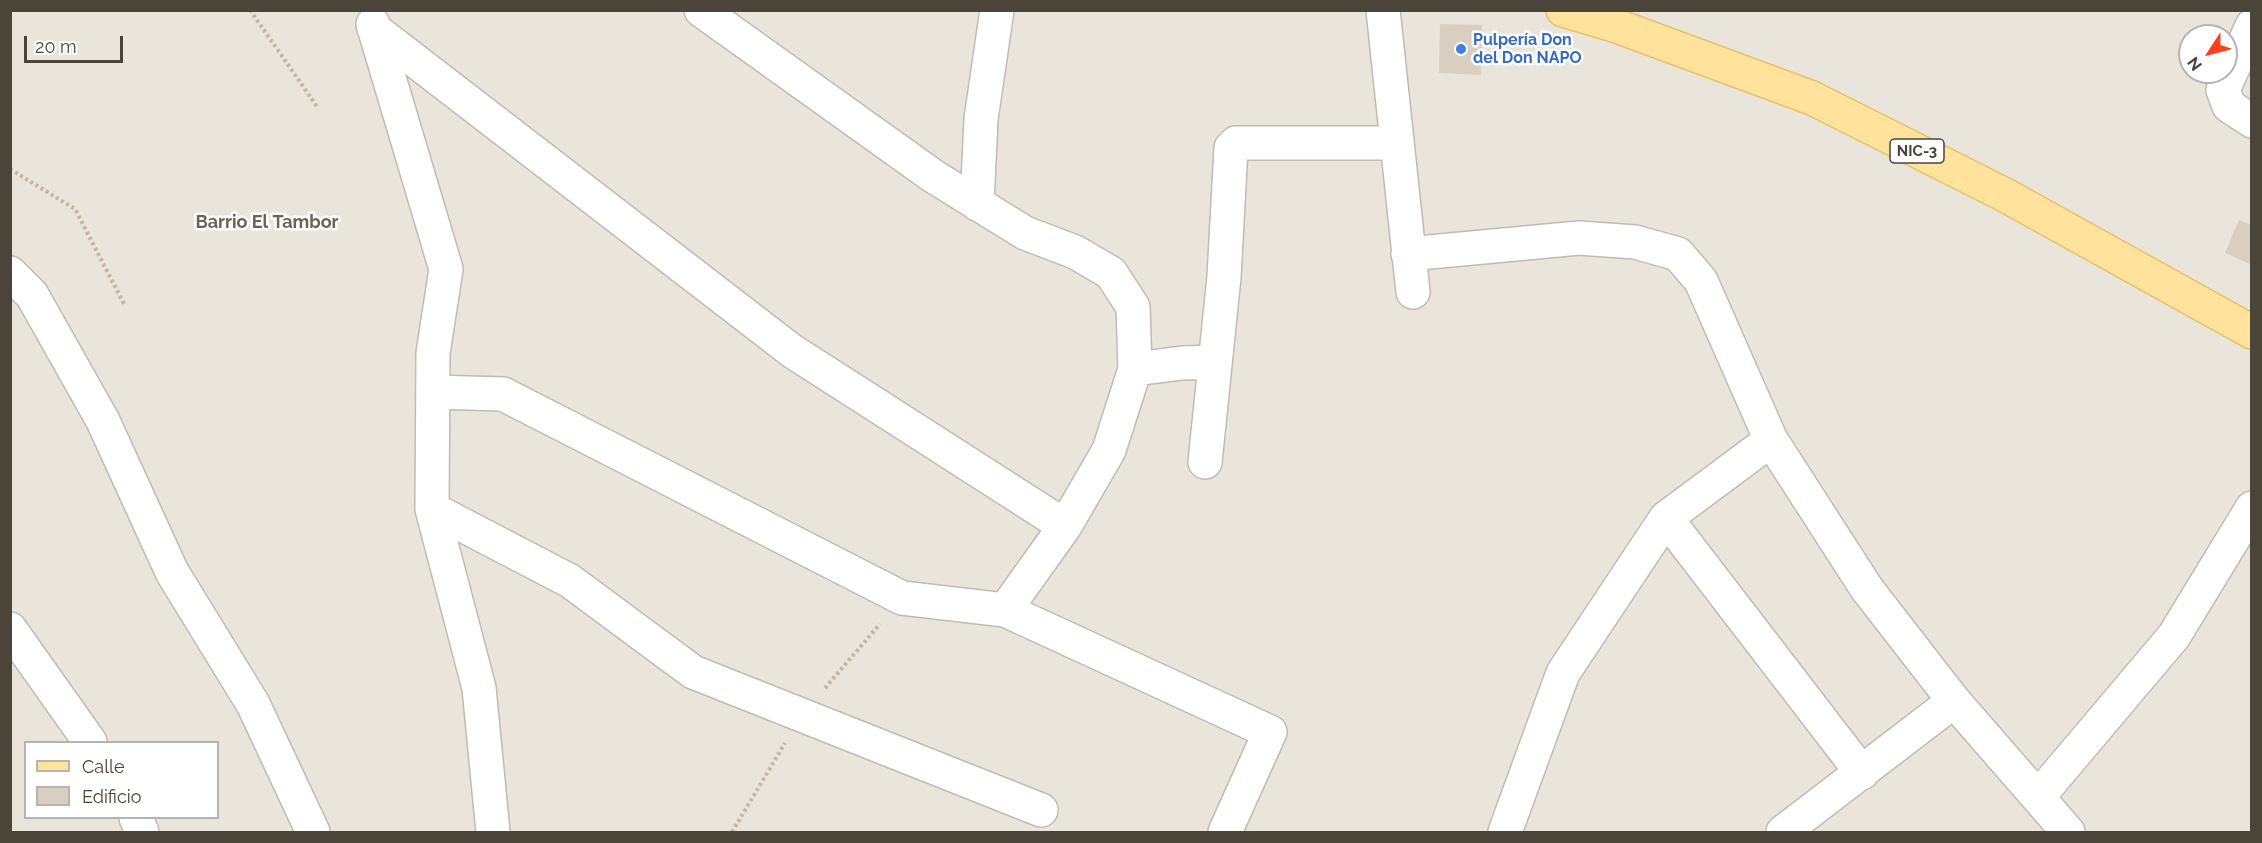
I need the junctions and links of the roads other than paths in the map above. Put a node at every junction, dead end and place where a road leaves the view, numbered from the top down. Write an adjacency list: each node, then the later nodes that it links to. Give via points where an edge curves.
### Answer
1 (701, 10): 9 (street)
2 (997, 10): 9 (street, via 981,119)
3 (1383, 10): 8 (street)
4 (1563, 10): 13 (main road, NIC-3, via 1812,98 2005,195)
5 (372, 20): 16 (street, via 446,269 433,353); 22 (street, via 792,351)
6 (2252, 26): 7 (street, via 2223,90 2229,106)
7 (2252, 121)
8 (1396, 143): 10 (street); 14 (street, via 1236,143 1231,148 1224,277)
9 (977, 204): 15 (street, via 1025,233 1075,252 1111,273 1133,307)
10 (1408, 254): 12 (street); 17 (street, via 1578,238 1635,242 1678,254 1701,281)
11 (10, 273): 30 (street, via 32,295 103,421 172,572 253,704)
12 (1413, 292)
13 (2252, 332)
14 (1214, 362): 15 (street); 18 (street)
15 (1135, 369): 22 (street, via 1109,450)
16 (433, 392): 20 (street); 23 (street, via 503,394 902,598)
17 (1771, 440): 21 (street); 25 (street, via 1868,589)
18 (1205, 462)
19 (2252, 508): 28 (street, via 2174,636)
20 (432, 509): 29 (street, via 570,581 693,672); 31 (street, via 479,688)
21 (1666, 518): 27 (street); 33 (street, via 1563,673)
22 (1065, 526): 23 (street)
23 (1005, 610): 32 (street, via 1270,732)
24 (10, 629): 26 (street)
25 (1954, 701): 27 (street); 28 (street)
26 (89, 741)
27 (1862, 773): 34 (street)
28 (2038, 797): 35 (street)
29 (1041, 810)
30 (313, 832)
31 (493, 832)
32 (1225, 832)
33 (1505, 832)
34 (1783, 832)
35 (2068, 832)

